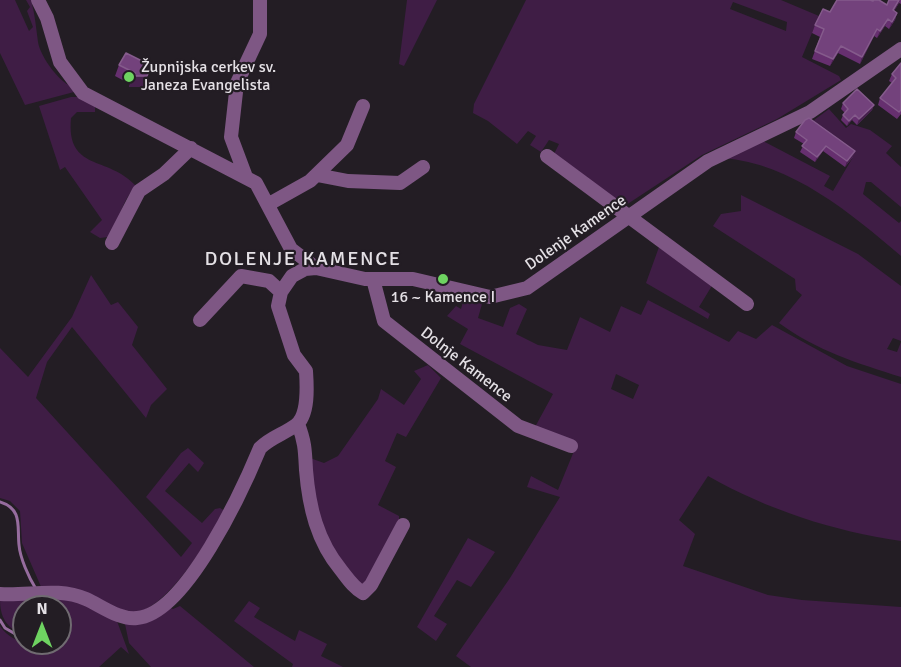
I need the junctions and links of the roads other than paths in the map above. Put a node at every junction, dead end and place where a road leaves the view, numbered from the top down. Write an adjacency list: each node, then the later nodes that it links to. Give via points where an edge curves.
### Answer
1 (38, 0): 5 (street, via 60,62 83,93)
2 (260, 0): 9 (street, via 260,34 237,83 231,137)
3 (901, 49): 11 (street, Dolenje Kamence, via 810,112 708,161)
4 (363, 106): 8 (street, via 347,145)
5 (191, 148): 9 (street); 12 (street, via 139,191)
6 (547, 156): 11 (street)
7 (423, 167): 8 (street, via 400,183)
8 (317, 175): 10 (street)
9 (246, 177): 10 (street, via 256,183)
10 (269, 204): 13 (street)
11 (629, 216): 16 (street, Dolenje Kamence, via 542,279 510,294 490,297 413,279); 18 (street)
12 (112, 243)
13 (291, 249): 14 (street); 15 (street)
14 (316, 268): 15 (street, Dolenje Kamence); 16 (street, Dolenje Kamence)
15 (292, 276): 17 (street)
16 (374, 279): 21 (street, Dolnje Kamence, via 384,321 518,426)
17 (281, 292): 19 (street, via 269,281 241,276); 20 (street, via 280,318 294,355 306,371 304,411)
18 (747, 303)
19 (200, 320)
20 (298, 424): 22 (street, via 306,445 306,470 318,535 327,554 355,588 363,593 371,585); 23 (street, via 260,448 234,508 214,541 179,591 150,614 125,617 65,593)
21 (571, 446)
22 (403, 525)
23 (0, 594)

